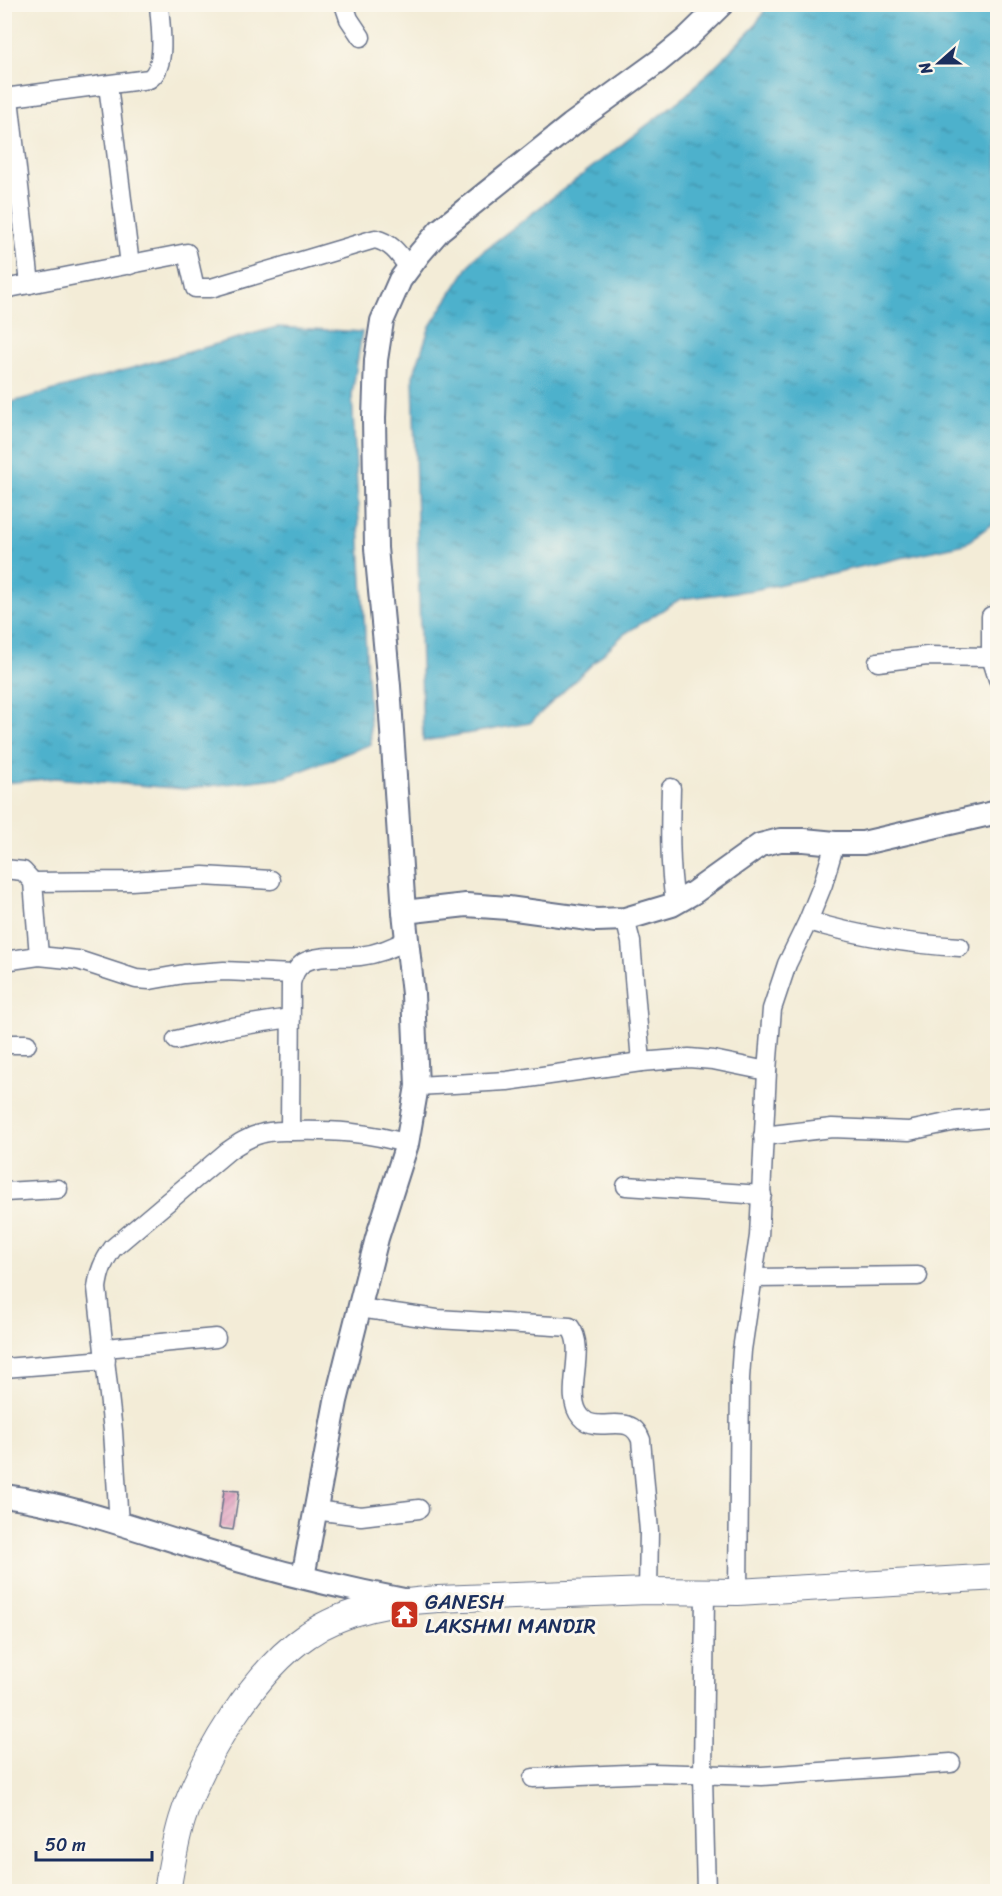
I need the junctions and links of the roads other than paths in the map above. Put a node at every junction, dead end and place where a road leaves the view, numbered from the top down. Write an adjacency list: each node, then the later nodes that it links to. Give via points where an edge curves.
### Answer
1 (159, 4): 5 (street, via 160,59 155,75 140,82)
2 (344, 4): 4 (street)
3 (722, 4): 8 (street, via 659,61 571,124 461,212 440,230)
4 (361, 37)
5 (108, 85): 6 (street); 7 (street)
6 (7, 98): 9 (street)
7 (130, 265): 8 (street, via 187,254 195,288 202,289 375,239 395,248); 9 (street)
8 (409, 268): 22 (street, via 382,321 374,418 376,548)
9 (30, 284): 10 (street)
10 (4, 289)
11 (991, 616): 12 (street)
12 (991, 657): 13 (street, via 927,656); 14 (street)
13 (878, 662)
14 (998, 679)
15 (671, 788): 21 (street, via 671,877)
16 (998, 812): 17 (street, via 886,839)
17 (835, 843): 21 (street, via 780,840 760,845); 24 (street)
18 (4, 869): 20 (street, via 23,872)
19 (271, 880): 20 (street, via 203,876)
20 (33, 882): 27 (street)
21 (675, 902): 23 (street)
22 (404, 912): 23 (street, via 466,905 596,920); 25 (street)
23 (626, 919): 34 (street)
24 (808, 921): 26 (street, via 873,938); 35 (street, via 787,964 772,1009)
25 (408, 939): 29 (street, via 378,953 311,960); 36 (street)
26 (960, 947)
27 (39, 956): 28 (street); 29 (street, via 78,960 150,980 225,971)
28 (4, 961)
29 (294, 974): 30 (street)
30 (290, 1018): 31 (street); 38 (street)
31 (176, 1040)
32 (4, 1044): 33 (street)
33 (27, 1044)
34 (641, 1062): 35 (street, via 689,1058); 36 (street, via 507,1081)
35 (767, 1071): 39 (street)
36 (417, 1086): 40 (street)
37 (998, 1118): 39 (street, via 956,1121 909,1131 832,1128)
38 (290, 1131): 40 (street, via 357,1132); 49 (street, via 261,1133 244,1140 113,1248 104,1260 98,1281)
39 (763, 1136): 44 (street)
40 (407, 1144): 47 (street)
41 (626, 1186): 44 (street)
42 (58, 1190): 43 (street)
43 (4, 1192)
44 (762, 1195): 46 (street)
45 (918, 1275): 46 (street)
46 (754, 1278): 59 (street, via 740,1378)
47 (359, 1308): 53 (street); 57 (street, via 437,1319 570,1327 577,1343 575,1400 582,1419 591,1424 632,1426 642,1440 649,1531)
48 (216, 1338): 49 (street)
49 (106, 1354): 50 (street); 54 (street)
50 (4, 1368)
51 (4, 1496): 54 (street, via 52,1504)
52 (419, 1509): 53 (street, via 361,1516)
53 (315, 1510): 55 (street)
54 (119, 1524): 55 (street)
55 (303, 1577): 60 (street)
56 (998, 1577): 59 (main road)
57 (648, 1591): 58 (main road); 60 (main road)
58 (705, 1592): 59 (main road); 62 (street)
59 (738, 1592)
60 (409, 1601): 64 (main road, via 369,1609 309,1634 288,1650 255,1688 223,1733 199,1778 182,1820)
61 (951, 1763): 62 (street, via 762,1776)
62 (702, 1776): 63 (street, via 651,1773); 65 (street)
63 (533, 1778)
64 (167, 1892)
65 (706, 1892)

